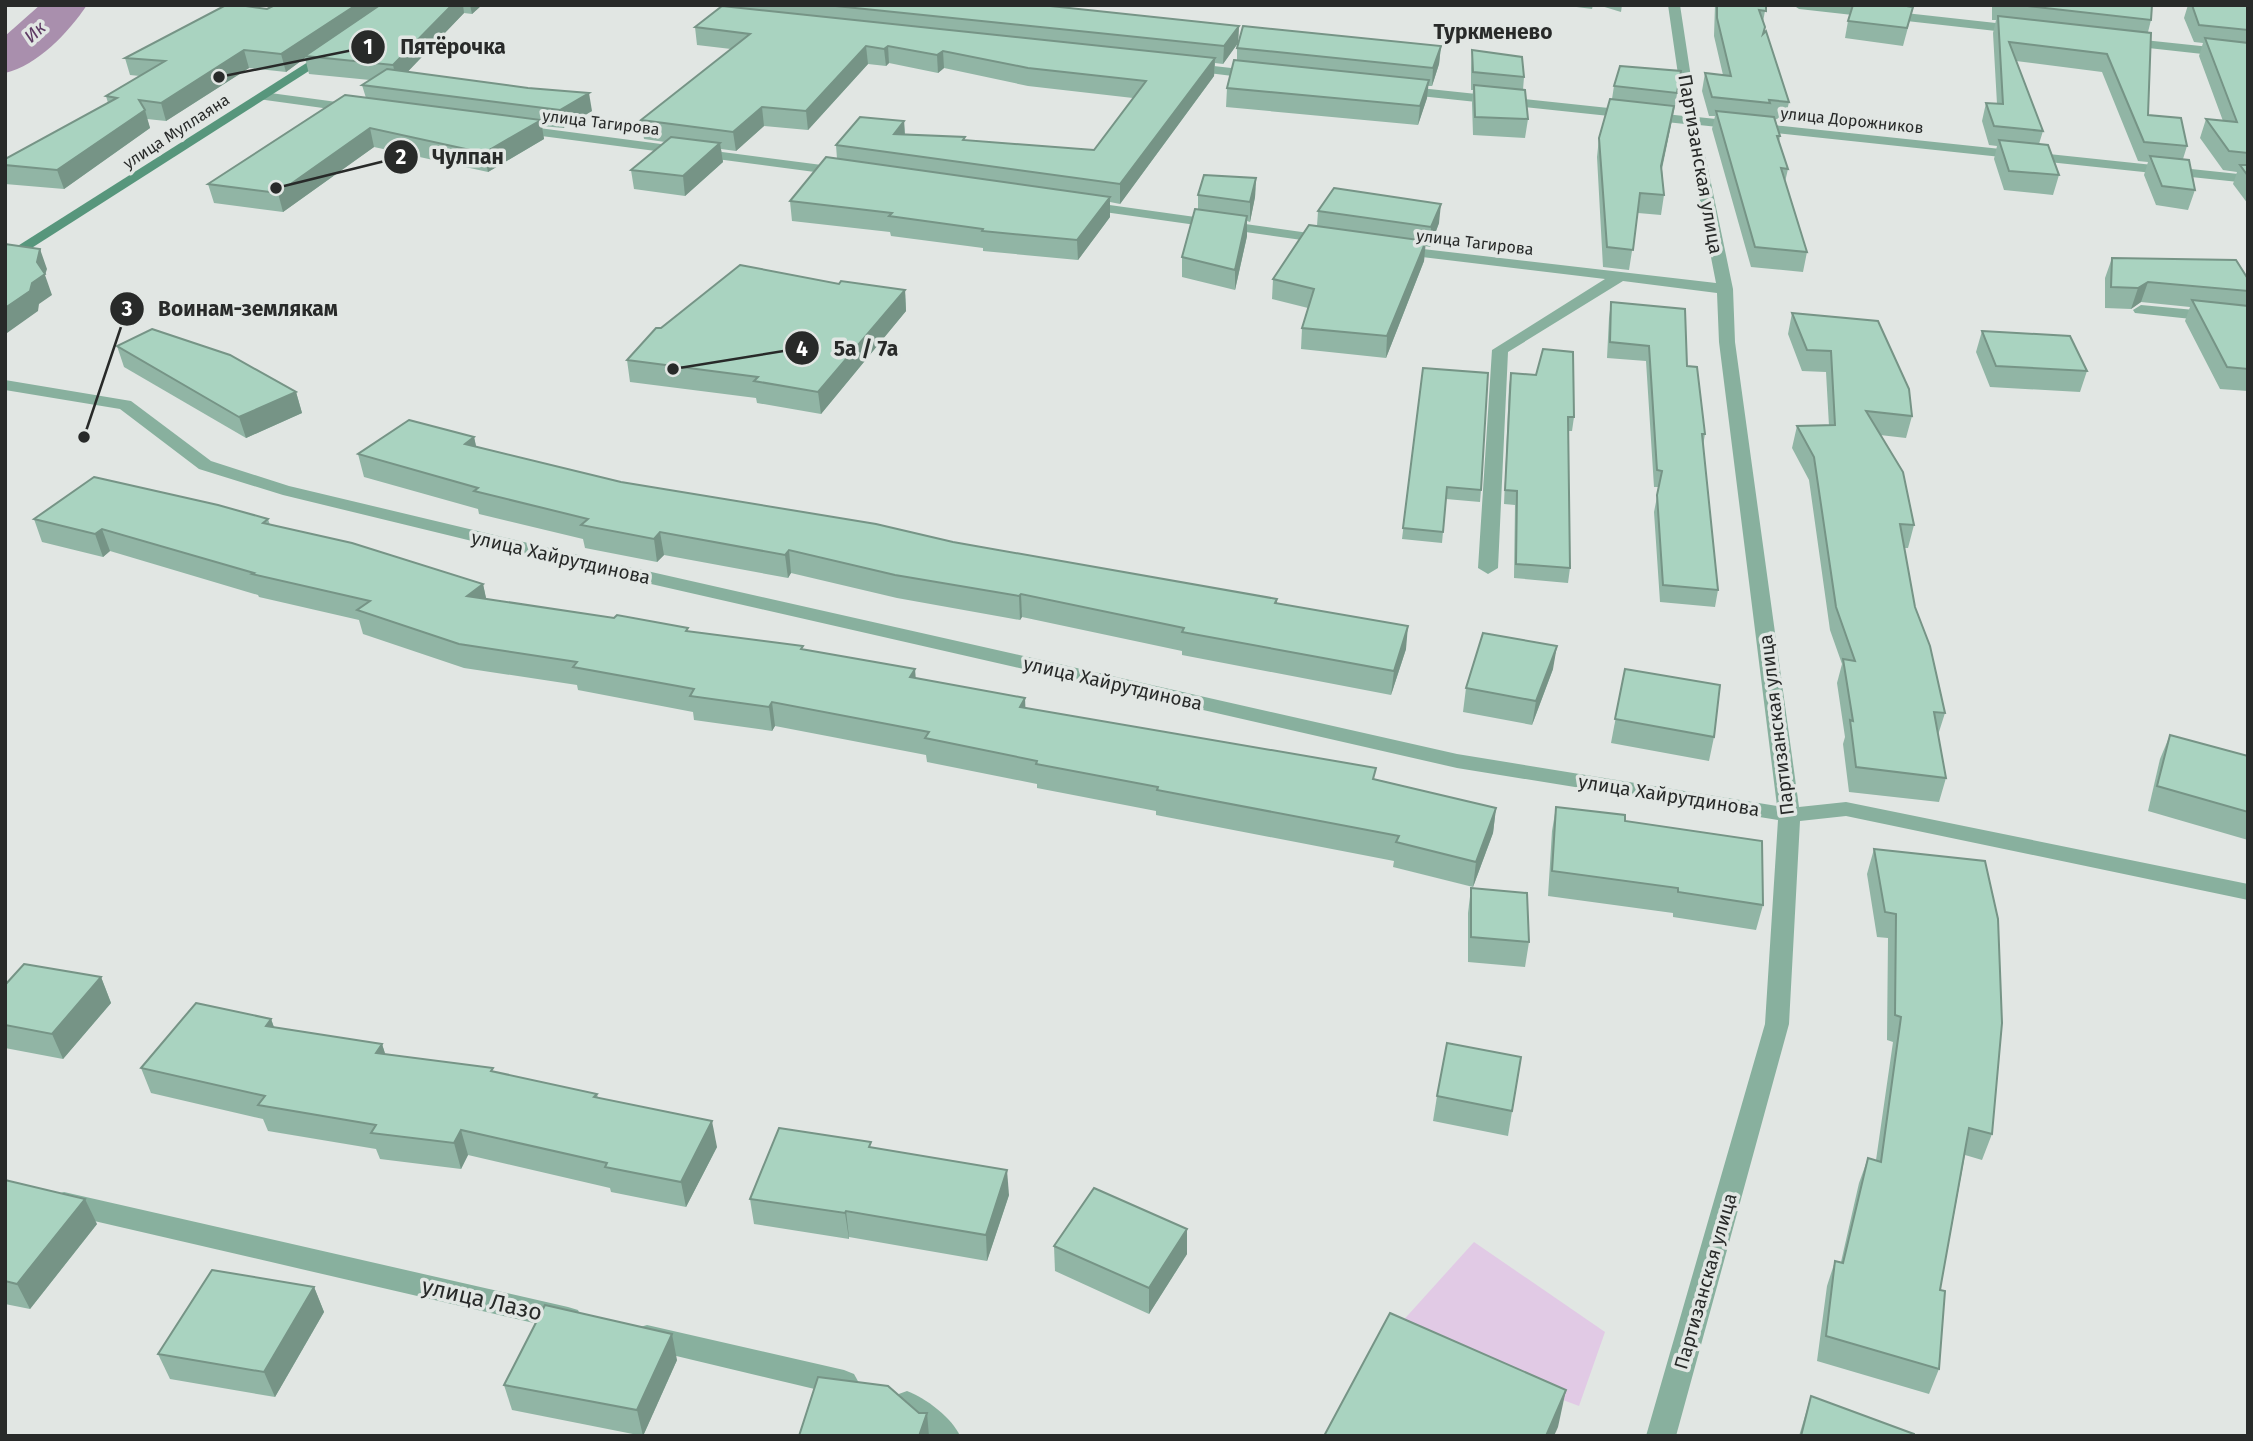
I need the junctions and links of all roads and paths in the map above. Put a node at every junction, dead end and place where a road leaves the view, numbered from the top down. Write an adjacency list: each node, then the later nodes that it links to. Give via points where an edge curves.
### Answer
1 (1674, 5): 12 (street, Партизанская улица)
2 (1799, 5): 3 (street)
3 (2030, 31)
4 (2112, 40): 6 (street)
5 (342, 43): 10 (main road, улица Муллаяна)
6 (2248, 55)
7 (1178, 66): 8 (street)
8 (1275, 76)
9 (1386, 88): 12 (street, улица Дорожников)
10 (263, 96): 11 (street); 19 (main road, улица Муллаяна)
11 (372, 110)
12 (1691, 121): 15 (street, улица Дорожников); 21 (street, Партизанская улица)
13 (494, 126): 14 (street, улица Тагирова)
14 (862, 175)
15 (2248, 179)
16 (1070, 204): 17 (street)
17 (1346, 243)
18 (1388, 248): 20 (street, улица Тагирова)
19 (5, 261)
20 (1619, 277): 21 (street, улица Тагирова); 25 (street, via 1500,350)
21 (1725, 289): 26 (street, Партизанская улица, via 1727,342)
22 (2141, 310): 23 (street)
23 (2248, 320)
24 (5, 385): 26 (street, улица Хайрутдинова, via 125,405 205,465 297,494 1457,761)
25 (1488, 568)
26 (1789, 815): 27 (street, улица Хайрутдинова, via 1846,809); 30 (street, Партизанская улица, via 1777,1024)
27 (2248, 892)
28 (32, 1196): 29 (street, улица Лазо, via 896,1395)
29 (946, 1436)
30 (1661, 1436)

